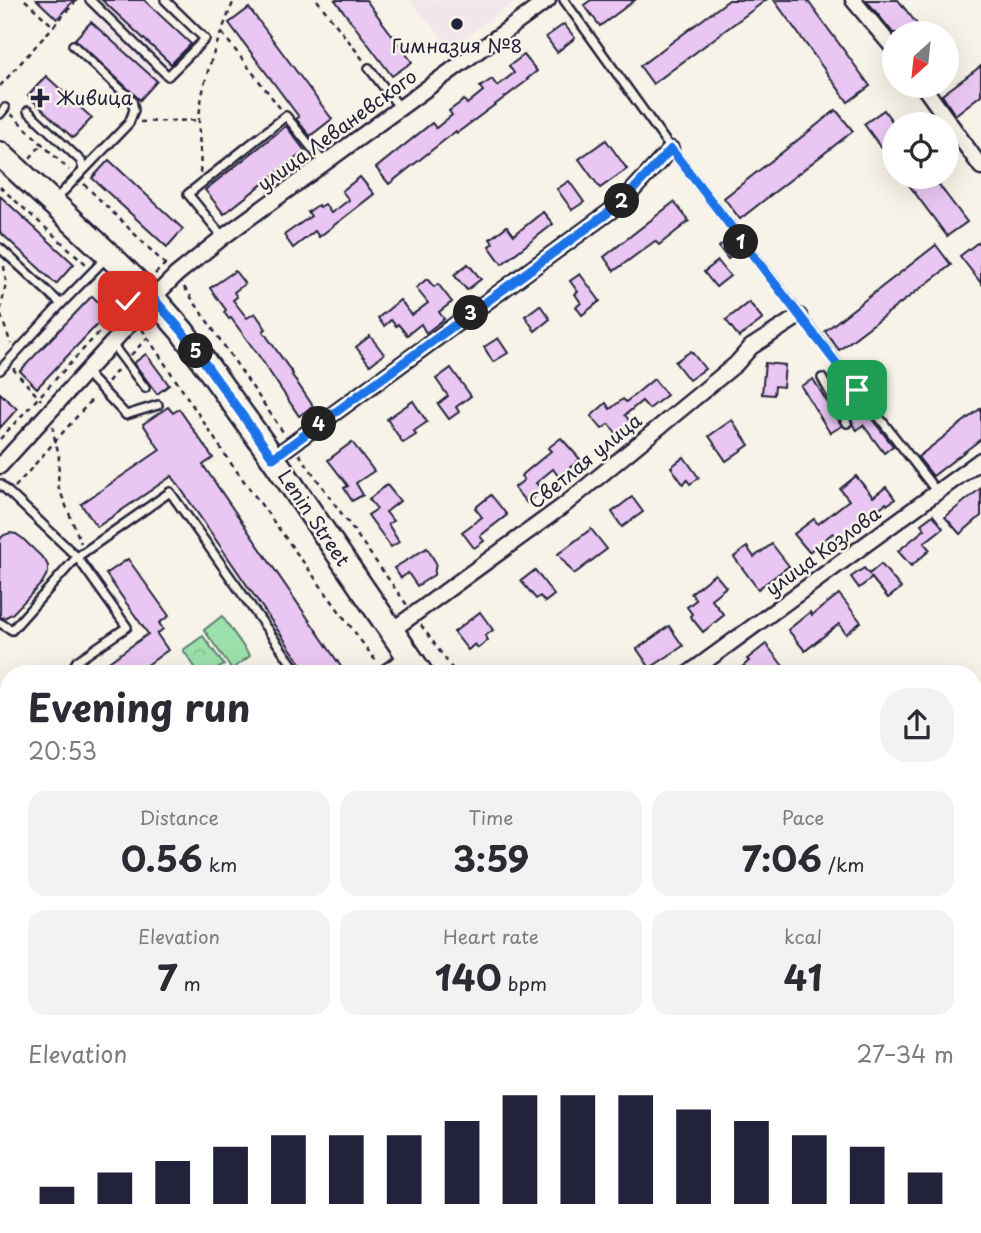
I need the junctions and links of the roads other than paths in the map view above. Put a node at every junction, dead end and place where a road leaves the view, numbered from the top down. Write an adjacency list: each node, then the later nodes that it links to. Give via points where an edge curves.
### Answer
1 (90, 0): 5 (lane, via 168,76 205,38)
2 (548, 0): 10 (street, улица Леваневского)
3 (564, 0): 12 (lane)
4 (853, 0): 6 (street)
5 (171, 2)
6 (882, 34)
7 (73, 45): 16 (lane, via 132,100 134,110 129,123)
8 (369, 68): 10 (lane)
9 (932, 98): 15 (street)
10 (400, 108): 14 (street, улица Леваневского)
11 (27, 111): 16 (lane, via 81,161)
12 (671, 149): 23 (lane); 33 (street, via 620,204)
13 (0, 153): 17 (main road, Lenin Street)
14 (324, 163): 18 (street, улица Леваневского); 18 (lane, via 286,116 188,194)
15 (981, 167)
16 (83, 170): 17 (lane)
17 (52, 203): 20 (main road, Lenin Street)
18 (223, 237): 21 (street, улица Леваневского, via 177,275)
19 (0, 249): 22 (lane)
20 (101, 263): 21 (main road, Lenin Street); 22 (lane)
21 (146, 291): 24 (street, улица Леваневского, via 134,320); 33 (main road, Lenin Street, via 182,331)
22 (61, 304): 25 (lane)
23 (799, 316): 29 (lane); 40 (street, Светлая улица, via 751,346 736,364 563,506)
24 (112, 344): 26 (street, улица Леваневского); 28 (lane)
25 (0, 370)
26 (86, 373): 30 (lane, via 126,415); 35 (street, улица Леваневского)
27 (822, 378): 31 (lane)
28 (145, 388)
29 (857, 390): 31 (lane); 37 (lane)
30 (158, 405)
31 (837, 405): 32 (lane)
32 (847, 423)
33 (273, 458): 40 (main road, Lenin Street)
34 (981, 460): 37 (street, улица Козлова)
35 (0, 466)
36 (0, 484): 38 (lane)
37 (937, 492): 46 (street, улица Козлова)
38 (77, 557): 39 (lane, via 12,630); 42 (lane, via 127,627); 43 (lane, via 170,492)
39 (0, 623)
40 (391, 631): 41 (main road, Lenin Street)
41 (407, 653): 44 (lane); 45 (main road, Lenin Street)
42 (75, 665)
43 (293, 665)
44 (389, 665)
45 (415, 665)
46 (700, 665)

